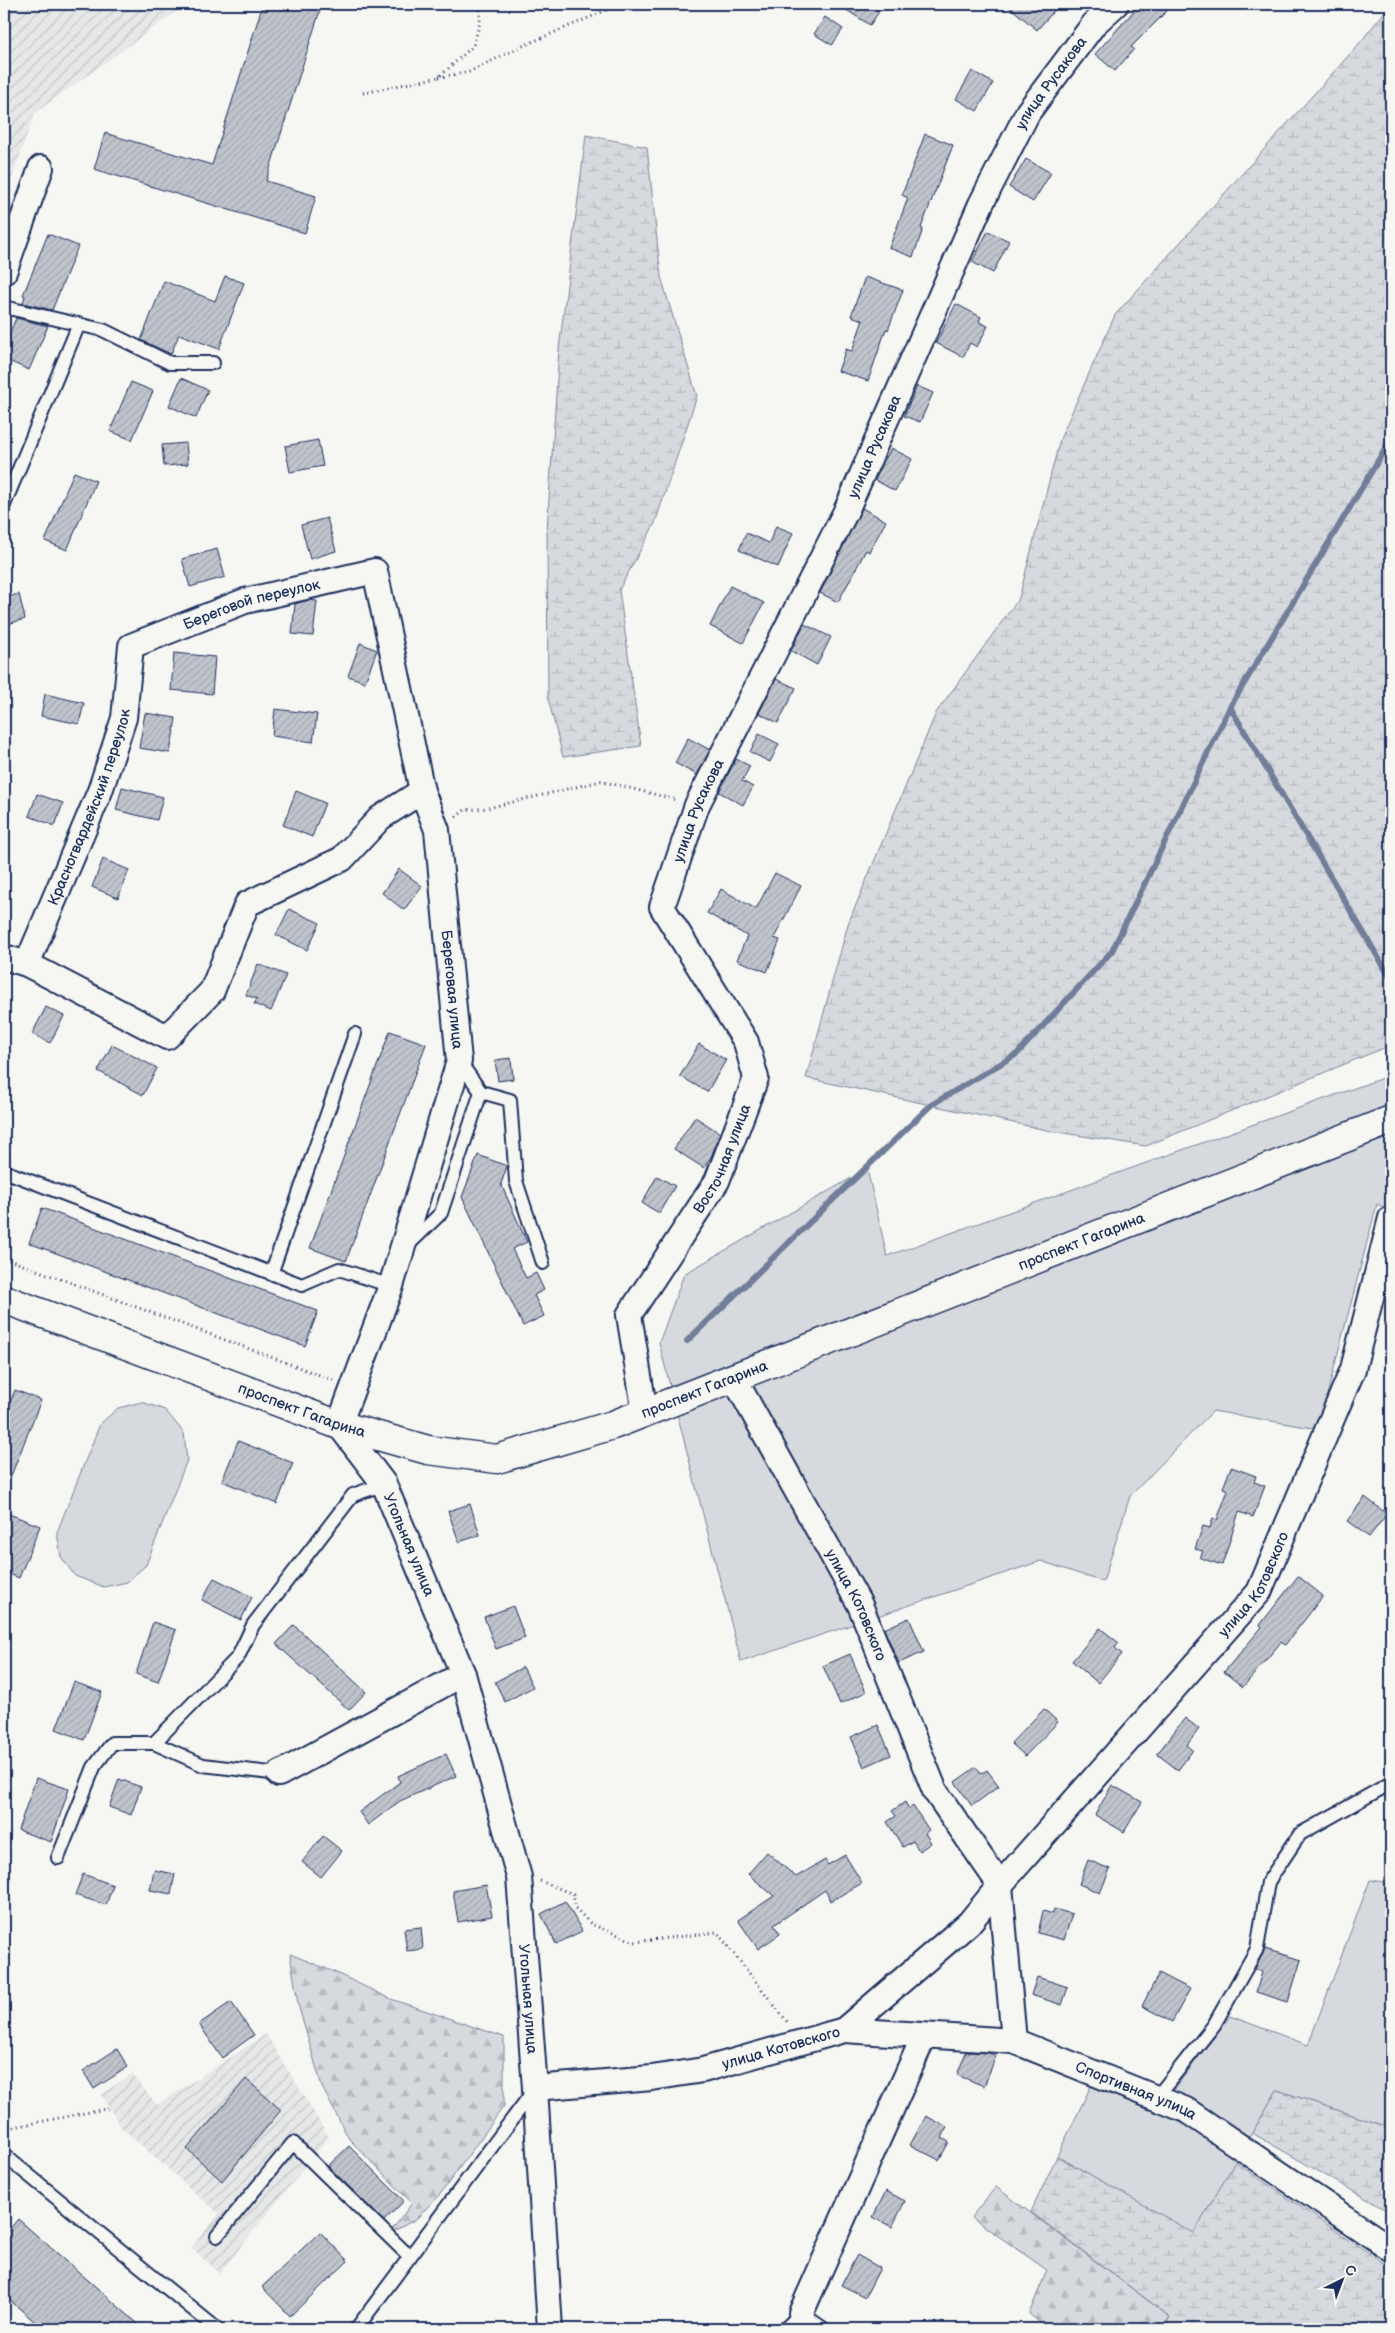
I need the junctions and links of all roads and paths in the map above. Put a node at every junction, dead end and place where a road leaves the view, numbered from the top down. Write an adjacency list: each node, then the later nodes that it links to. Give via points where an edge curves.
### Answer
1 (480, 4): 4 (path, via 480,22 473,46)
2 (621, 4): 4 (path, via 469,72)
3 (1116, 4): 15 (street, улица Русакова, via 1094,24 1028,112 981,204 846,511)
4 (439, 77): 5 (path)
5 (363, 93)
6 (41, 168): 7 (street)
7 (4, 272)
8 (4, 307): 9 (lane)
9 (79, 324): 10 (lane, via 103,330 170,363); 11 (lane)
10 (214, 364)
11 (4, 506)
12 (375, 571): 13 (street, Береговой переулок, via 245,601); 14 (street, Береговая улица)
13 (131, 646): 19 (street, Красногвардейский переулок, via 124,718 100,791)
14 (422, 791): 16 (street, Береговая улица); 19 (street, via 380,818 342,859 247,904 212,991 167,1037)
15 (697, 805): 16 (path, via 601,781 488,808 465,810); 17 (street, улица Русакова)
16 (436, 830): 21 (street, Береговая улица)
17 (662, 907): 34 (street, Восточная улица, via 746,1042 756,1078 717,1181 629,1315)
18 (4, 957): 19 (street)
19 (27, 964)
20 (355, 1034): 29 (lane)
21 (460, 1061): 22 (lane); 26 (street, Береговая улица)
22 (481, 1092): 26 (lane, via 441,1213); 28 (lane, via 510,1100 516,1180)
23 (1391, 1120): 32 (main road, проспект Гагарина)
24 (5, 1176): 29 (lane)
25 (1390, 1225): 43 (street, улица Котовского, via 1353,1368 1259,1592)
26 (400, 1253): 30 (street, Береговая улица)
27 (4, 1258): 33 (path)
28 (543, 1263)
29 (271, 1274): 30 (lane, via 302,1285 339,1269)
30 (391, 1286): 33 (street, Береговая улица)
31 (4, 1299): 35 (main road, проспект Гагарина)
32 (734, 1378): 34 (main road, проспект Гагарина); 43 (street, улица Котовского, via 860,1605 935,1791)
33 (352, 1387): 35 (street, Береговая улица)
34 (645, 1413): 35 (main road, проспект Гагарина, via 497,1459 428,1450)
35 (340, 1425): 36 (street, Угольная улица)
36 (384, 1484): 37 (street, Угольная улица); 38 (lane, via 354,1495 253,1625 238,1657)
37 (463, 1674): 39 (street); 42 (street, Угольная улица)
38 (154, 1743): 39 (lane, via 203,1765); 41 (lane, via 112,1743 94,1767)
39 (279, 1774)
40 (1391, 1783): 49 (lane, via 1300,1834 1268,1882 1257,1949 1214,2025)
41 (58, 1858)
42 (518, 1872): 47 (path, via 573,1894 575,1908 591,1924 635,1942 717,1932); 48 (street, Угольная улица)
43 (1000, 1884): 44 (street, улица Котовского, via 969,1923); 46 (street, улица Котовского)
44 (844, 2030): 45 (street, Спортивная улица); 47 (street, улица Котовского)
45 (924, 2036): 46 (street, Спортивная улица); 56 (street)
46 (1014, 2041): 49 (street, Спортивная улица)
47 (803, 2042): 48 (street, улица Котовского, via 703,2070 652,2078)
48 (535, 2088): 55 (lane); 59 (street, Угольная улица)
49 (1156, 2098): 54 (street, Спортивная улица, via 1186,2110)
50 (110, 2108): 51 (path)
51 (4, 2129)
52 (4, 2155): 57 (lane)
53 (217, 2236): 55 (lane, via 293,2142)
54 (1391, 2249)
55 (410, 2256): 58 (lane)
56 (793, 2321): 60 (lane)
57 (217, 2329)
58 (356, 2329)
59 (550, 2329)
60 (824, 2329)

